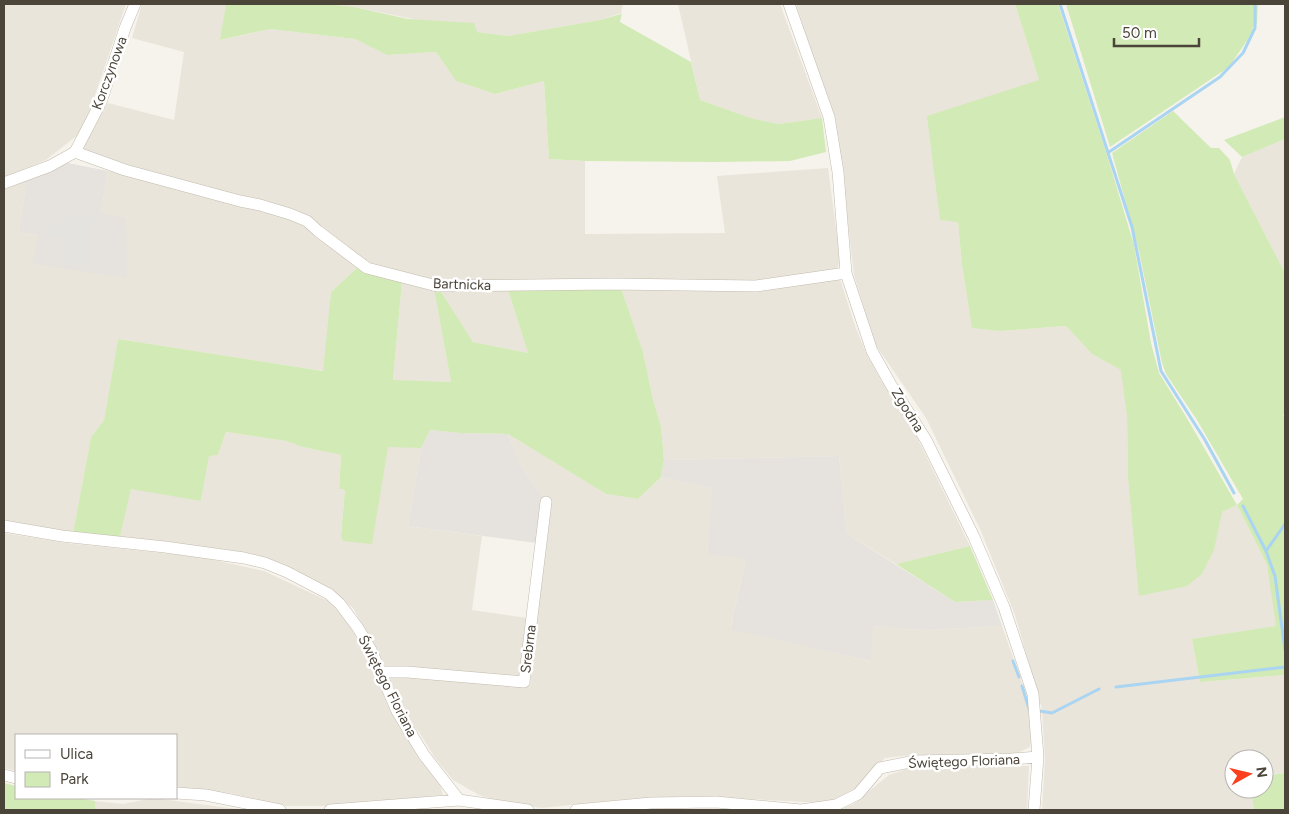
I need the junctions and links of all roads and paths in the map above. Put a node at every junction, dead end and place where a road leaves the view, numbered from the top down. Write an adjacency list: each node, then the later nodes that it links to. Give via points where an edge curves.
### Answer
1 (135, 4): 3 (street, Korczynowa, via 101,102)
2 (789, 4): 5 (street, Zgodna, via 829,117 838,172)
3 (75, 152): 4 (street, via 50,166); 5 (street, Bartnicka, via 125,170 290,214 307,221 367,268 438,286 756,286)
4 (4, 183)
5 (846, 273): 9 (street, Zgodna, via 872,351 926,440 974,536 1004,606 1032,694)
6 (546, 502): 8 (street, Srebrna, via 524,682)
7 (4, 526): 8 (street, Świętego Floriana, via 244,558 287,572 329,594 340,604 371,650)
8 (380, 672): 11 (street, Świętego Floriana, via 397,711 424,755)
9 (1038, 757): 15 (street, Świętego Floriana, via 915,761 880,768 858,794 836,805 801,810 716,802 651,803); 16 (street, Zgodna)
10 (178, 793): 12 (street, via 206,795)
11 (459, 800): 13 (street); 14 (street)
12 (280, 810)
13 (330, 810)
14 (528, 810)
15 (576, 810)
16 (1034, 810)

